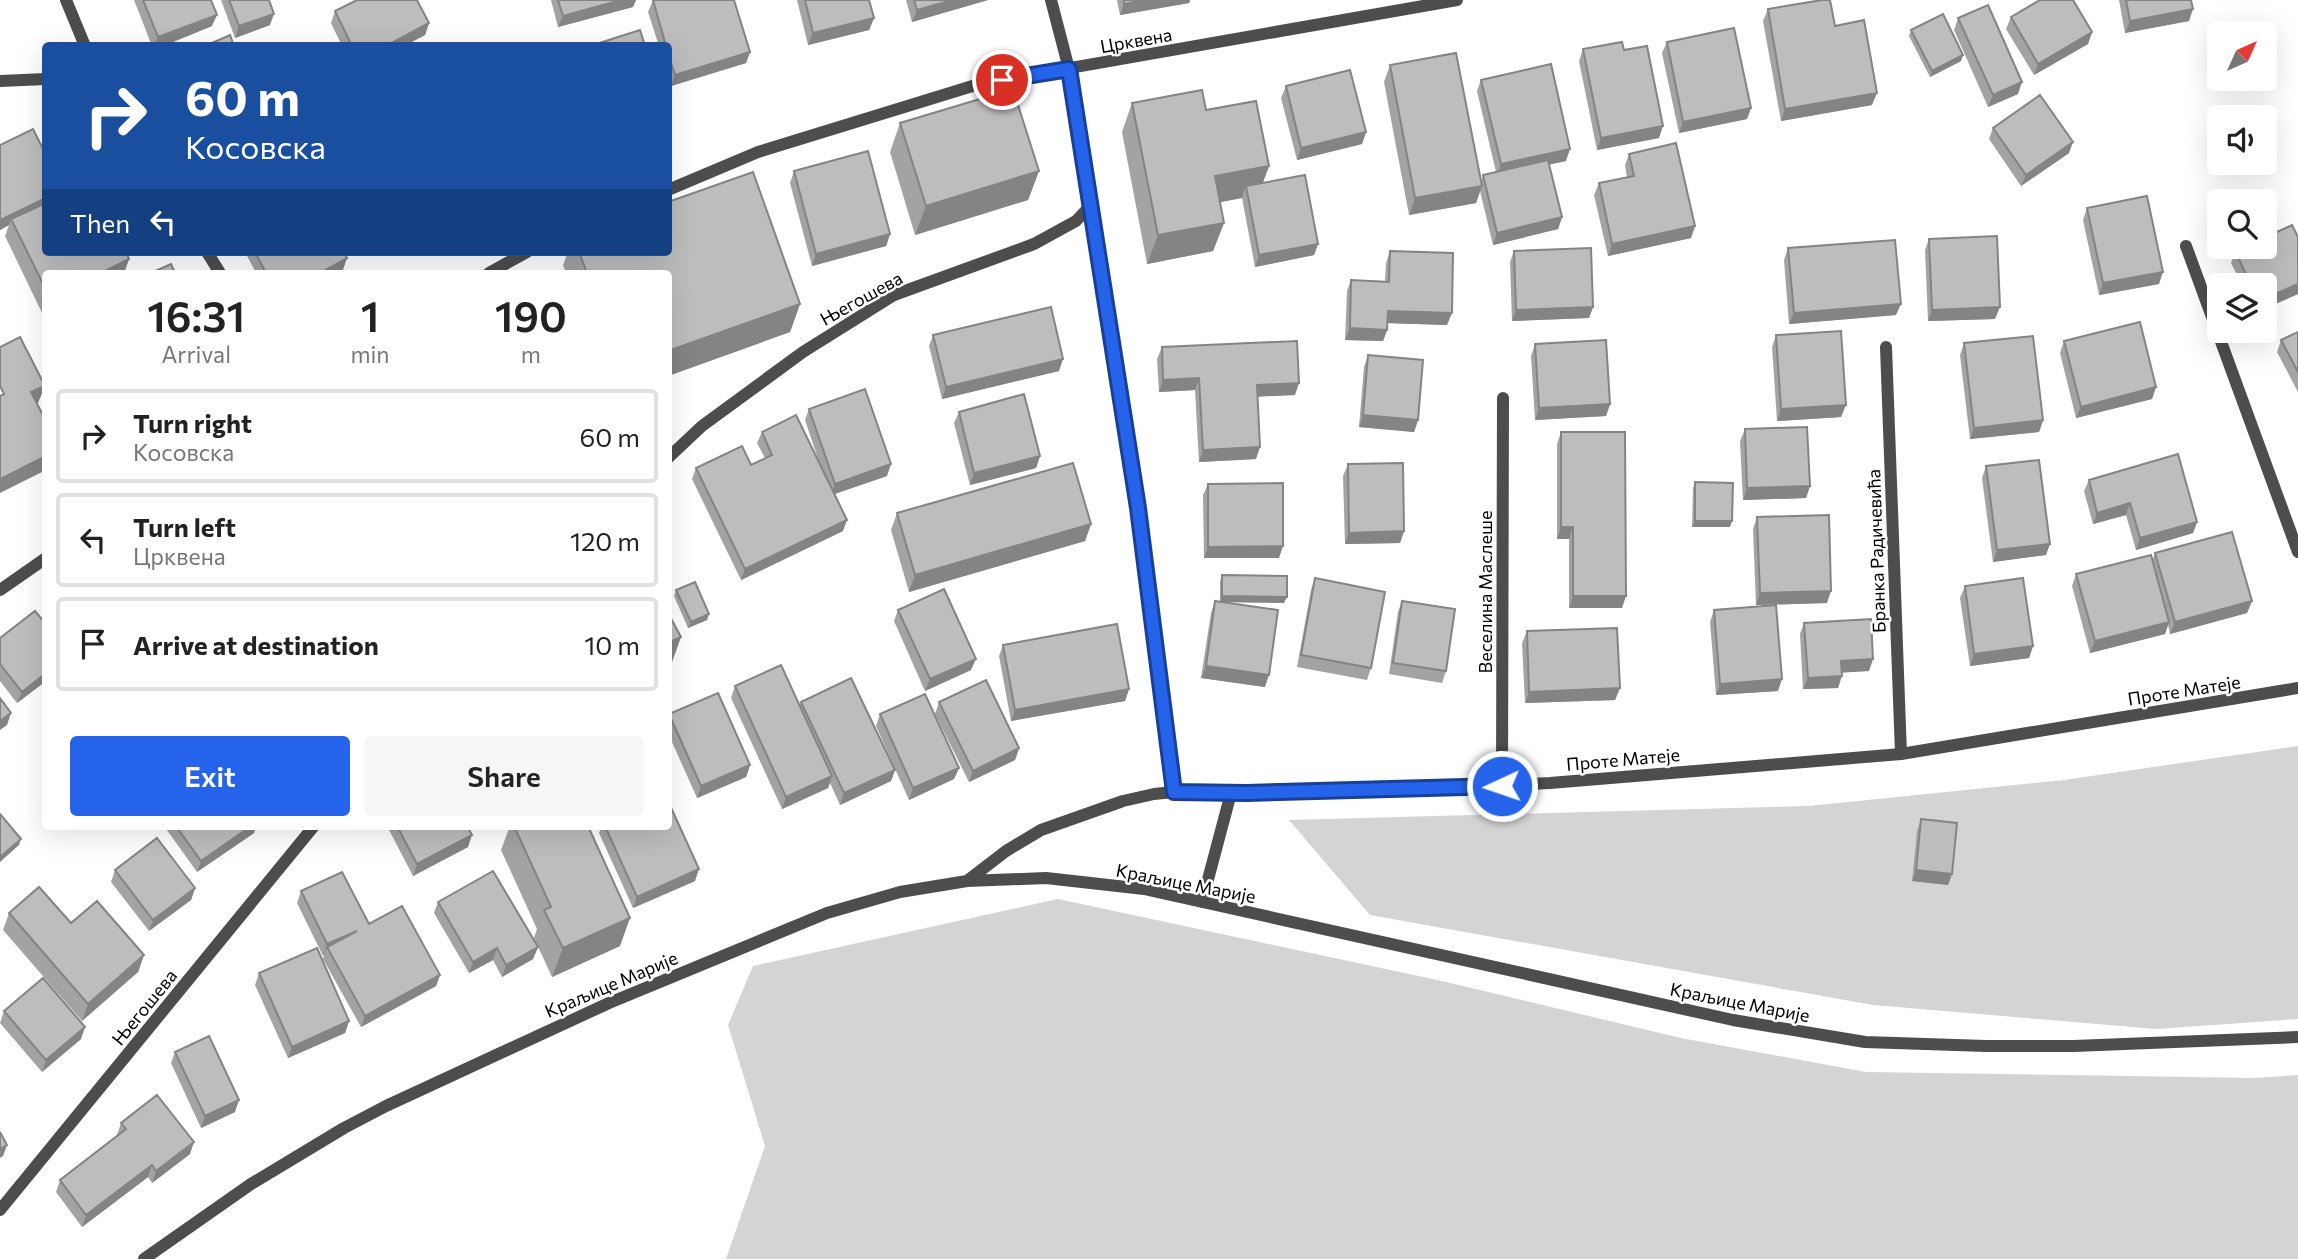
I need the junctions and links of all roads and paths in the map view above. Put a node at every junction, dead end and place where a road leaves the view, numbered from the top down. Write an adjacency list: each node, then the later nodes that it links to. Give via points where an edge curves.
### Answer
1 (66, 0): 4 (street)
2 (1051, 0): 5 (street)
3 (1457, 0): 5 (street, Црквена)
4 (83, 42)
5 (1069, 69): 8 (street, Црквена, via 979,84 758,152); 9 (street)
6 (42, 79): 7 (street)
7 (0, 81)
8 (672, 188)
9 (1091, 205): 15 (street, Његошева, via 1076,221 1034,244 894,295 792,360 702,426); 22 (street, via 1138,508)
10 (2186, 246): 16 (street)
11 (520, 256): 12 (street)
12 (494, 270)
13 (1886, 346): 20 (street, Бранка Радичевића)
14 (1503, 398): 21 (street, Веселина Маслеше)
15 (672, 454)
16 (2298, 552)
17 (42, 561): 18 (street)
18 (0, 590)
19 (2298, 688): 20 (street, Проте Матеје)
20 (1900, 754): 21 (street, Проте Матеје)
21 (1502, 786): 23 (street, Проте Матеје)
22 (1174, 792): 23 (street, Проте Матеје); 25 (street, Проте Матеје, via 1123,801 1041,830)
23 (1231, 793): 26 (street)
24 (311, 830): 28 (street, Његошева)
25 (967, 881): 26 (street, Краљице Марије, via 1046,878 1144,889); 29 (street, Краљице Марије, via 900,892 827,913 504,1050 344,1128 251,1184)
26 (1202, 902): 27 (street, Краљице Марије, via 1733,1020 1865,1042 2061,1046)
27 (2298, 1037)
28 (0, 1210)
29 (144, 1259)

